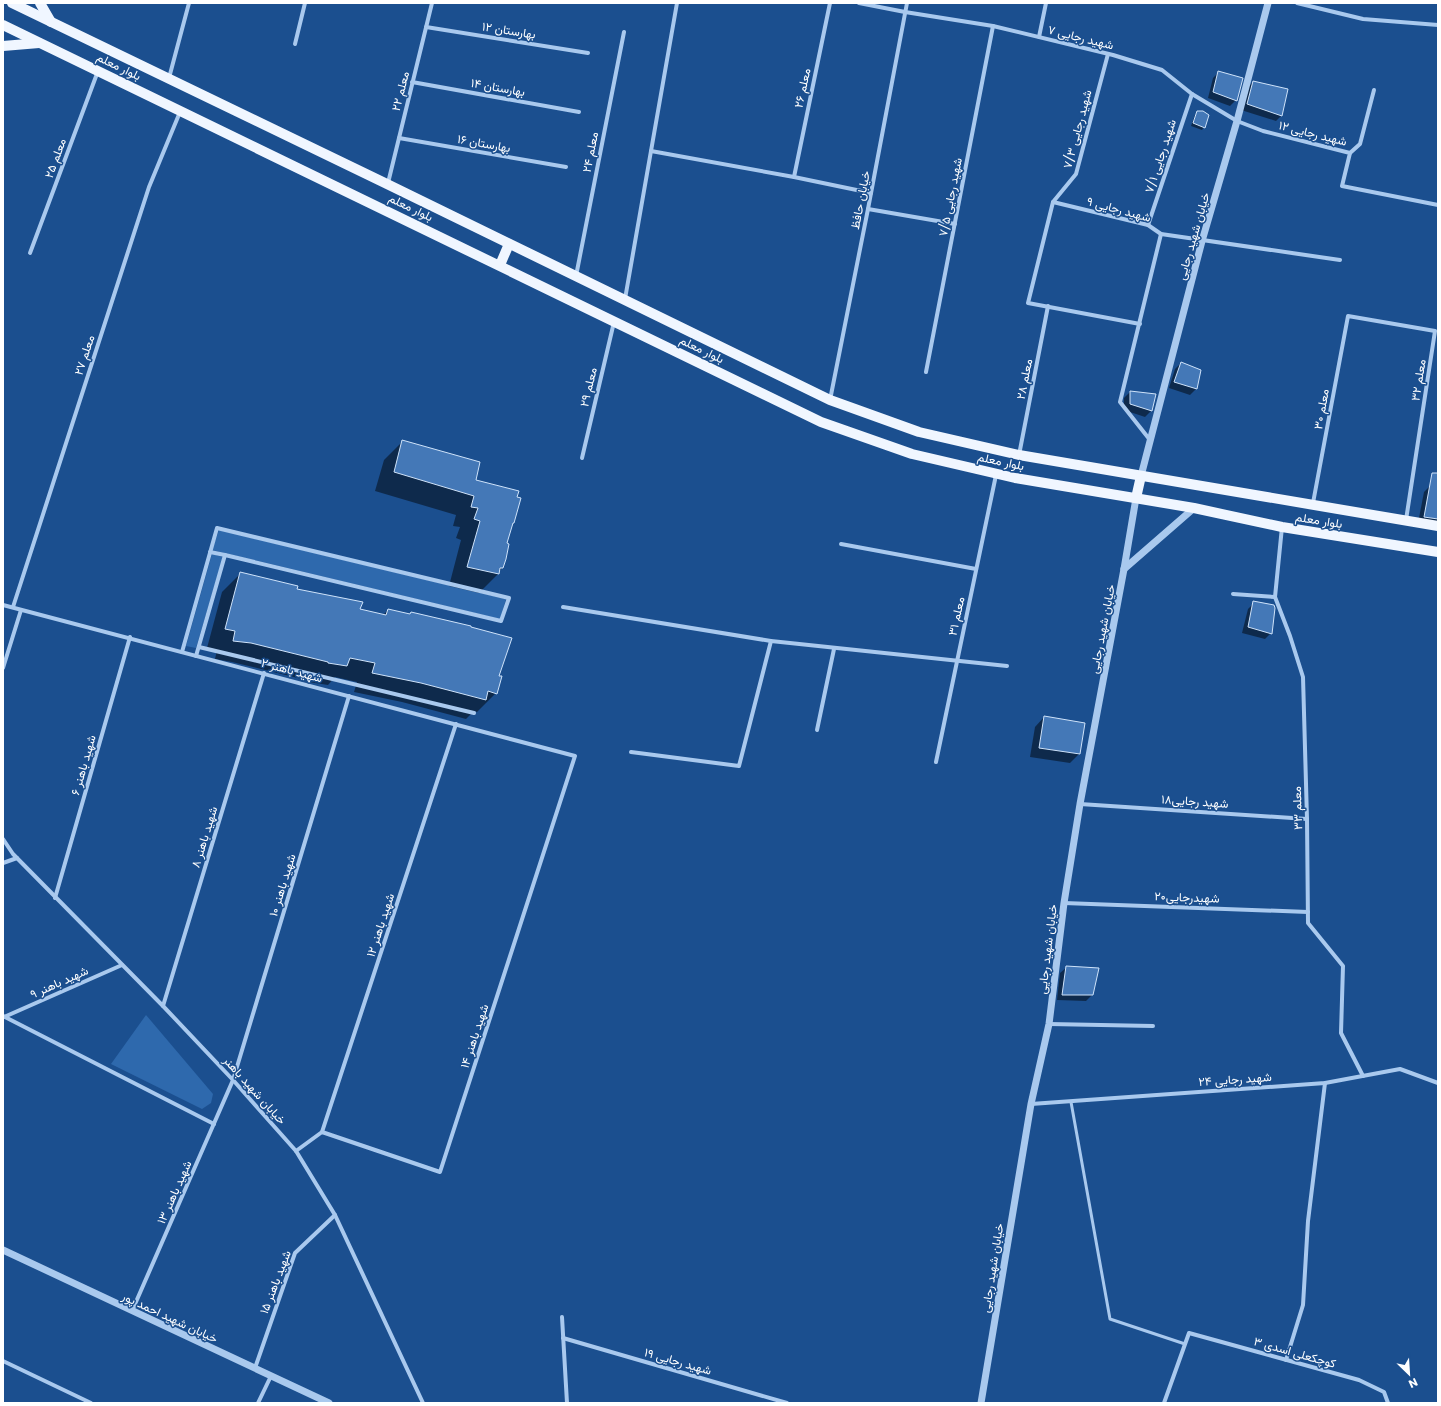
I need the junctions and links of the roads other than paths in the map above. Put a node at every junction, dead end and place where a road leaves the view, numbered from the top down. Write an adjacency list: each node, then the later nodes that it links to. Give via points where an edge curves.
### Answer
1 (12, 3): 14 (main road, بلوار معلم)
2 (40, 3): 14 (main road)
3 (189, 3): 27 (street)
4 (304, 3): 22 (street)
5 (432, 3): 17 (street, معلم ۲۲)
6 (676, 3): 35 (street)
7 (830, 3): 38 (street, معلم ۲۶)
8 (859, 3): 13 (street, شهید رجایی ۷)
9 (907, 3): 13 (street, خیابان حافظ)
10 (1046, 3): 20 (street)
11 (1268, 3): 33 (street, خیابان شهید رجایی)
12 (1297, 3): 16 (street, via 1363,19)
13 (905, 12): 18 (street, شهید رجایی ۷); 40 (street, خیابان حافظ)
14 (51, 22): 27 (main road, بلوار معلم)
15 (3, 25): 21 (main road, بلوار معلم)
16 (1438, 25)
17 (426, 26): 24 (street, بهارستان ۱۲); 28 (street, معلم ۲۲)
18 (993, 26): 20 (street, شهید رجایی ۷); 44 (street, شهید رجایی ۷/۵)
19 (624, 32): 52 (street, معلم ۲۴)
20 (1039, 37): 25 (street, شهید رجایی ۷)
21 (41, 43): 23 (main road); 26 (main road, بلوار معلم)
22 (295, 44)
23 (3, 46)
24 (588, 53)
25 (1108, 54): 30 (street, شهید رجایی ۷, via 1162,70); 41 (street, شهید رجایی ۷/۳, via 1076,174)
26 (98, 70): 31 (main road, بلوار معلم); 49 (street, معلم ۲۵)
27 (169, 79): 39 (main road, بلوار معلم)
28 (412, 82): 32 (street, بهارستان ۱۴); 34 (street, معلم ۲۲)
29 (1374, 90): 36 (street, via 1360,144)
30 (1192, 94): 33 (street, شهید رجایی ۷); 45 (street, شهید رجایی ۷/۱)
31 (181, 111): 51 (main road, بلوار معلم); 81 (street, معلم ۲۷, via 149,187)
32 (579, 112)
33 (1238, 121): 36 (street, شهید رجایی ۱۲, via 1263,131); 47 (street, خیابان شهید رجایی)
34 (399, 138): 37 (street, بهارستان ۱۶); 39 (street, معلم ۲۲)
35 (651, 151): 38 (street); 53 (street)
36 (1350, 153): 42 (street, شهید رجایی ۱۲, via 1342,186)
37 (566, 167)
38 (794, 177): 40 (street)
39 (388, 184): 48 (main road, بلوار معلم)
40 (871, 193): 43 (street, خیابان حافظ)
41 (1052, 202): 45 (street, شهید رجایی ۹); 54 (street, via 1028,303)
42 (1438, 205)
43 (868, 209): 44 (street); 59 (street, خیابان حافظ)
44 (955, 224): 58 (street, شهید رجایی ۷/۵)
45 (1148, 225): 46 (street, شهید رجایی ۹)
46 (1161, 234): 47 (street, شهید رجایی ۹); 57 (street)
47 (1202, 241): 50 (street, شهید رجایی ۹); 60 (street, خیابان شهید رجایی)
48 (509, 244): 51 (main road); 52 (main road, بلوار معلم)
49 (30, 253)
50 (1340, 260)
51 (500, 265): 56 (main road, بلوار معلم)
52 (576, 276): 53 (main road, بلوار معلم)
53 (625, 300): 59 (main road, بلوار معلم)
54 (1048, 306): 57 (street); 61 (street, معلم ۲۸)
55 (1348, 316): 66 (street, معلم ۳۰); 68 (street, معلم ۳۲, via 1435,331)
56 (614, 321): 62 (street, معلم ۲۹); 63 (main road, بلوار معلم, via 821,422 912,454)
57 (1140, 324): 60 (street, via 1120,402)
58 (926, 372)
59 (830, 400): 61 (main road, بلوار معلم, via 919,432)
60 (1150, 440): 64 (street, خیابان شهید رجایی)
61 (1020, 455): 64 (main road, بلوار معلم)
62 (582, 458)
63 (996, 474): 65 (main road, بلوار معلم); 75 (street, معلم ۳۱)
64 (1140, 476): 65 (main road); 66 (main road, بلوار معلم)
65 (1136, 498): 67 (main road, بلوار معلم); 76 (street, خیابان شهید رجایی)
66 (1313, 504): 68 (main road, بلوار معلم)
67 (1194, 508): 70 (main road, بلوار معلم); 76 (street)
68 (1406, 521): 69 (main road, بلوار معلم)
69 (1438, 526)
70 (1282, 527): 73 (main road, بلوار معلم); 78 (street, معلم ۳۳)
71 (840, 544): 75 (street)
72 (210, 552): 74 (street); 74 (street, via 217,528 509,598 501,621); 87 (street)
73 (1438, 552)
74 (225, 555): 85 (street)
75 (976, 569): 89 (street, معلم ۳۱)
76 (1124, 569): 100 (street, خیابان شهید رجایی)
77 (1233, 594): 78 (street)
78 (1275, 597): 101 (street, معلم ۳۳, via 1303,677)
79 (3, 605): 81 (street, شهید باهنر ۲)
80 (564, 607): 84 (street)
81 (13, 608): 82 (street, شهید باهنر ۲)
82 (20, 610): 83 (street, شهید باهنر ۲); 91 (street)
83 (130, 637): 87 (street, شهید باهنر ۲); 105 (street, شهید باهنر ۶)
84 (771, 641): 86 (street); 97 (street, via 739,766)
85 (199, 647): 88 (street); 94 (street)
86 (834, 648): 89 (street); 96 (street)
87 (182, 652): 88 (street, شهید باهنر ۲)
88 (196, 656): 92 (street, شهید باهنر ۲)
89 (957, 661): 90 (street); 99 (street, معلم ۳۱)
90 (1007, 666)
91 (3, 668)
92 (264, 673): 93 (street, شهید باهنر ۲); 109 (street, شهید باهنر ۸)
93 (349, 696): 95 (street, شهید باهنر ۲); 114 (street, شهید باهنر ۱۰)
94 (474, 713)
95 (456, 724): 98 (street, شهید باهنر ۲); 120 (street, شهید باهنر ۱۲)
96 (817, 730)
97 (631, 752)
98 (575, 756): 120 (street, شهید باهنر ۱۴, via 440,1172)
99 (936, 762)
100 (1080, 804): 101 (street, شهید رجایی۱۸); 106 (street, خیابان شهید رجایی)
101 (1307, 819): 107 (street, معلم ۳۳)
102 (3, 839): 103 (street, خیابان شهید باهنر)
103 (17, 858): 104 (street); 105 (street, خیابان شهید باهنر)
104 (3, 863)
105 (55, 898): 108 (street, خیابان شهید باهنر)
106 (1064, 903): 107 (street, شهیدرجایی۲۰); 111 (street, خیابان شهید رجایی)
107 (1308, 912): 113 (street, معلم ۳۳, via 1308,923 1343,966 1341,1033)
108 (122, 965): 109 (street, خیابان شهید باهنر); 110 (street, شهید باهنر ۹)
109 (163, 1006): 114 (street, خیابان شهید باهنر)
110 (3, 1017): 119 (street)
111 (1050, 1024): 112 (street); 118 (street, خیابان شهید رجایی)
112 (1153, 1026)
113 (1363, 1076): 115 (street, شهید رجایی ۲۴); 116 (street, شهید رجایی ۲۴, via 1400,1069)
114 (233, 1080): 119 (street, شهید باهنر ۱۳); 121 (street, خیابان شهید باهنر)
115 (1325, 1083): 117 (street, شهید رجایی ۲۴); 128 (street, via 1308,1221 1303,1305)
116 (1438, 1083)
117 (1071, 1102): 118 (street, شهید رجایی ۲۴); 127 (lane, via 1110,1319)
118 (1031, 1104): 138 (street, خیابان شهید رجایی)
119 (214, 1124): 124 (street, شهید باهنر ۱۳)
120 (322, 1132): 121 (street)
121 (296, 1151): 122 (street, خیابان شهید باهنر)
122 (334, 1216): 130 (street, شهید باهنر ۱۵, via 294,1253); 135 (street, خیابان شهید باهنر)
123 (3, 1250): 124 (street, خیابان شهید احمد پور)
124 (132, 1311): 130 (street, خیابان شهید احمد پور)
125 (562, 1317): 126 (street)
126 (563, 1338): 136 (street); 137 (street, شهید رجایی ۱۹)
127 (1185, 1344): 128 (street, کوچکعلی اسدی ۳, via 1188,1333); 139 (street)
128 (1286, 1360): 140 (street, کوچکعلی اسدی ۳, via 1359,1380 1384,1392)
129 (3, 1361): 132 (street)
130 (255, 1368): 131 (street, خیابان شهید احمد پور)
131 (271, 1376): 133 (street); 134 (street, خیابان شهید احمد پور)
132 (91, 1403)
133 (258, 1403)
134 (329, 1403)
135 (423, 1403)
136 (566, 1403)
137 (787, 1403)
138 (981, 1403)
139 (1164, 1403)
140 (1388, 1403)

